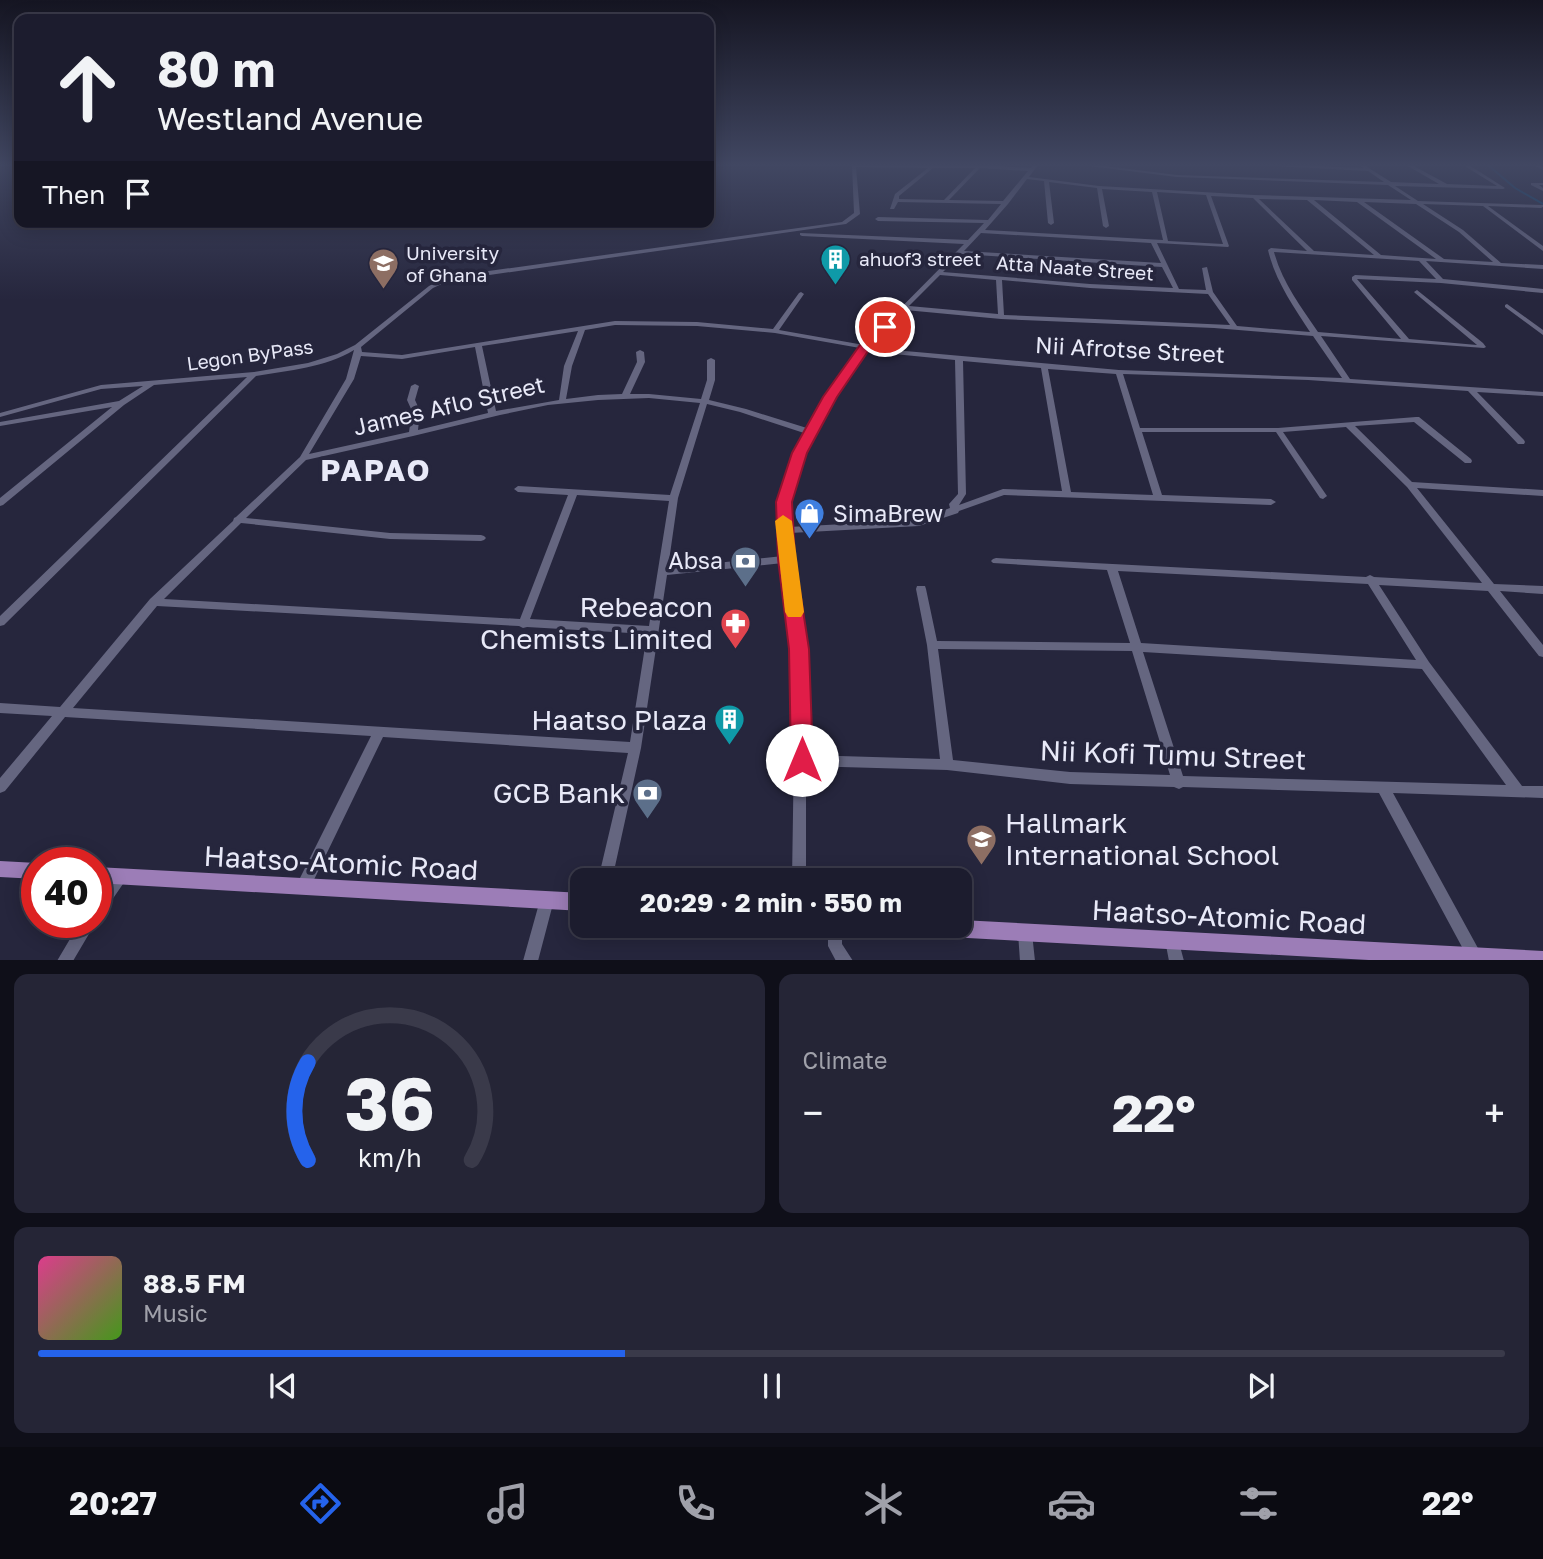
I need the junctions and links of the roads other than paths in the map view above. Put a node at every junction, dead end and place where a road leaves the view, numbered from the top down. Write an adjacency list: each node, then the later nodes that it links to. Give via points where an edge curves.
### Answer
1 (857, 210): 17 (street, Legon ByPass, via 844,223)
2 (1000, 210): 13 (street)
3 (1049, 210): 14 (street)
4 (1103, 210): 15 (street)
5 (1158, 210): 20 (street)
6 (1214, 210): 20 (street, via 1227,244)
7 (1268, 210): 22 (street)
8 (1322, 210): 24 (street)
9 (1371, 210): 26 (street)
10 (1426, 210): 27 (street, via 1461,231)
11 (1490, 210): 21 (street)
12 (878, 219): 13 (street)
13 (989, 222): 16 (street)
14 (1051, 223)
15 (1106, 226)
16 (980, 231): 18 (street); 19 (street)
17 (780, 233): 18 (street); 50 (street, Legon ByPass, via 446,279)
18 (968, 242): 23 (street)
19 (1153, 242): 20 (street); 28 (street)
20 (1166, 243)
21 (1541, 247)
22 (1311, 251): 24 (street); 45 (street, via 1270,252)
23 (959, 252): 28 (street); 31 (street)
24 (1380, 256): 25 (street)
25 (1420, 259): 26 (street); 33 (street)
26 (1443, 261): 27 (street)
27 (1499, 264): 29 (street)
28 (1164, 265): 34 (street)
29 (1543, 267)
30 (1205, 268): 36 (street)
31 (938, 273): 32 (street, Atta Naate Street); 40 (street)
32 (999, 279): 34 (street, Atta Naate Street); 41 (street)
33 (1441, 281): 35 (street); 47 (street, via 1354,279)
34 (1177, 290): 36 (street, Atta Naate Street)
35 (1543, 291)
36 (1210, 292): 43 (street)
37 (1417, 292): 47 (street, via 1483,346)
38 (801, 294): 44 (street)
39 (1507, 306): 46 (street)
40 (904, 308): 41 (street); 49 (street)
41 (1001, 317): 43 (street)
42 (583, 327): 44 (street, Nii Afrotse Street, via 638,323); 48 (street, Nii Afrotse Street); 63 (street)
43 (1235, 328): 45 (street)
44 (775, 331): 49 (street, Nii Afrotse Street)
45 (1316, 333): 47 (street); 57 (street)
46 (1543, 333)
47 (1406, 341)
48 (478, 345): 50 (street, Nii Afrotse Street, via 401,357); 66 (street)
49 (864, 348): 52 (street, Nii Afrotse Street); 72 (street)
50 (358, 350): 56 (street, Legon ByPass, via 309,365); 75 (street, via 350,379)
51 (640, 352): 62 (street, via 641,362)
52 (959, 358): 54 (street, Nii Afrotse Street); 81 (street)
53 (711, 360): 64 (street, via 711,380)
54 (1044, 366): 55 (street, Nii Afrotse Street); 82 (street)
55 (1119, 372): 57 (street, Nii Afrotse Street); 70 (street)
56 (254, 374): 58 (street, Legon ByPass); 102 (street)
57 (1349, 381): 60 (street, Nii Afrotse Street)
58 (153, 382): 65 (street); 67 (street, Legon ByPass, via 102,387)
59 (415, 386): 73 (street)
60 (1471, 390): 61 (street, Nii Afrotse Street); 74 (street)
61 (1543, 394)
62 (626, 395): 63 (street, James Aflo Street); 64 (street, James Aflo Street)
63 (562, 399): 66 (street, James Aflo Street)
64 (703, 401): 72 (street, James Aflo Street); 85 (street)
65 (121, 403): 68 (street); 88 (street)
66 (492, 412): 73 (street, James Aflo Street)
67 (0, 415)
68 (0, 424)
69 (1349, 425): 71 (street); 76 (street, via 1416,419); 77 (street)
70 (1138, 430): 71 (street); 84 (street)
71 (1278, 430): 83 (street)
72 (810, 432): 91 (street, via 788,486)
73 (413, 434): 75 (street, James Aflo Street)
74 (1521, 442)
75 (303, 458): 90 (street)
76 (1468, 461)
77 (1410, 485): 80 (street); 98 (street)
78 (518, 489): 79 (street)
79 (573, 493): 85 (street); 103 (street)
80 (1543, 493)
81 (962, 494): 86 (street); 89 (street, via 954,504)
82 (1067, 495): 84 (street); 86 (street, via 1003,492)
83 (1323, 496)
84 (1157, 497): 87 (street)
85 (674, 498): 96 (street)
86 (980, 500): 89 (street)
87 (1271, 502)
88 (0, 503)
89 (955, 511): 91 (street, via 907,525)
90 (237, 520): 92 (street, via 390,536); 101 (street)
91 (784, 530): 93 (street)
92 (481, 538)
93 (786, 559): 96 (street); 113 (street, via 799,649)
94 (996, 561): 95 (street)
95 (1112, 569): 97 (street); 106 (street)
96 (664, 572): 104 (street)
97 (1370, 579): 98 (street); 108 (street)
98 (1490, 587): 100 (street); 107 (street)
99 (921, 589): 105 (street)
100 (1543, 590)
101 (154, 602): 103 (street); 110 (street)
102 (0, 622)
103 (523, 624): 104 (street)
104 (654, 631): 112 (street)
105 (932, 645): 106 (street); 114 (street)
106 (1136, 647): 108 (street); 115 (street)
107 (1543, 653)
108 (1425, 665): 118 (street)
109 (0, 708): 110 (street)
110 (62, 712): 111 (street); 116 (street)
111 (379, 732): 112 (street); 126 (street)
112 (635, 748): 120 (street)
113 (802, 760): 114 (street, Nii Kofi Tumu Street); 121 (street)
114 (947, 765): 115 (street, Nii Kofi Tumu Street)
115 (1179, 783): 117 (street, Nii Kofi Tumu Street)
116 (0, 787)
117 (1383, 788): 118 (street, Nii Kofi Tumu Street); 135 (street)
118 (1518, 791): 119 (street, Nii Kofi Tumu Street)
119 (1543, 792)
120 (607, 868)
121 (799, 868)
122 (0, 869): 123 (main road)
123 (21, 870)
124 (112, 876): 125 (main road, Haatso-Atomic Road)
125 (120, 876): 126 (main road, Haatso-Atomic Road); 127 (street)
126 (303, 887): 128 (main road, Haatso-Atomic Road)
127 (112, 888)
128 (547, 900): 129 (main road, Haatso-Atomic Road); 137 (street)
129 (570, 901)
130 (972, 930): 131 (main road, Haatso-Atomic Road)
131 (1024, 933): 134 (main road, Haatso-Atomic Road); 139 (street)
132 (79, 938): 136 (street)
133 (835, 938): 138 (street)
134 (1172, 940): 135 (main road, Haatso-Atomic Road); 140 (street)
135 (1475, 957): 141 (main road, Haatso-Atomic Road)
136 (65, 960)
137 (530, 960)
138 (845, 960)
139 (1028, 960)
140 (1177, 960)
141 (1542, 960)

